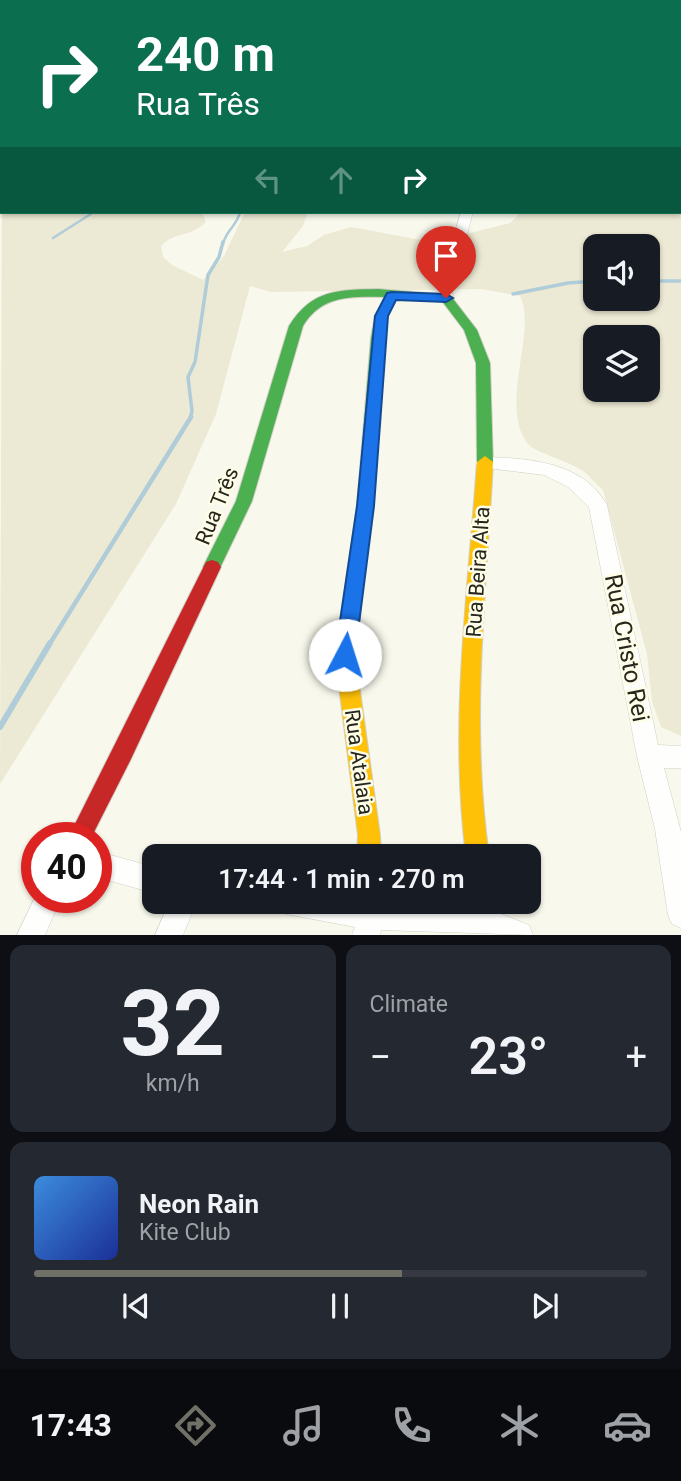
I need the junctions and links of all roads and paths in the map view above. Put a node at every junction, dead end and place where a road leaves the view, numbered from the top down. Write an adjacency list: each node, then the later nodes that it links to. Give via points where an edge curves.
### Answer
1 (466, 214): 3 (street)
2 (392, 296): 3 (street, Rua Três); 7 (street, Rua Três, via 327,299 316,303 296,326 244,501); 8 (street, Rua Atalaia, via 381,316 378,338 365,506 345,655)
3 (446, 298): 4 (street, Rua Beira Alta, via 470,330 483,363)
4 (485, 463): 5 (street, Rua Cristo Rei, via 527,464 554,472 585,488 598,505); 9 (street, Rua Beira Alta, via 467,742)
5 (649, 756): 6 (street); 17 (street, Rua Cristo Rei, via 668,829)
6 (681, 757)
7 (87, 822)
8 (369, 844)
9 (476, 844)
10 (112, 868): 11 (street)
11 (142, 877)
12 (41, 913): 19 (street)
13 (178, 914): 20 (street)
14 (349, 914): 18 (street)
15 (448, 914): 18 (street)
16 (491, 914): 21 (street)
17 (681, 915)
18 (369, 918)
19 (30, 935)
20 (169, 935)
21 (519, 935)

